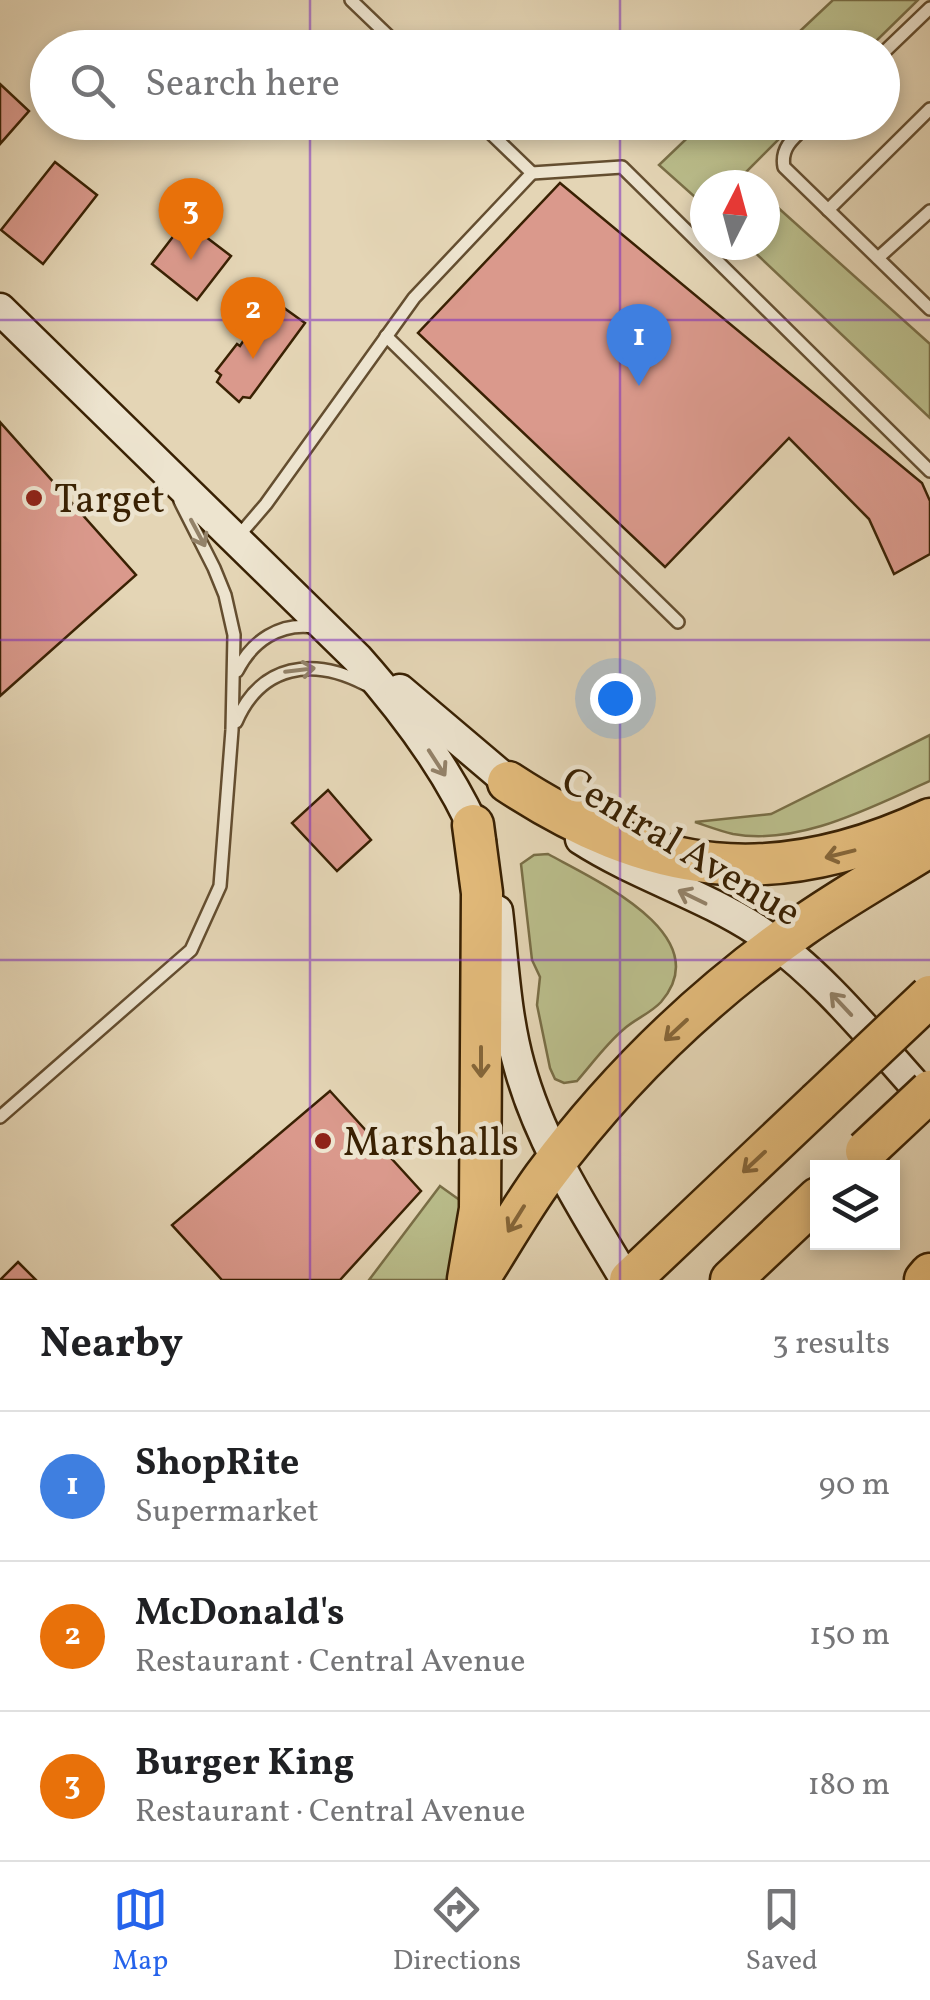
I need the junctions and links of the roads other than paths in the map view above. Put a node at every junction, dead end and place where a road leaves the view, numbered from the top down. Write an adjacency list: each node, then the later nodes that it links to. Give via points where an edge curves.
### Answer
1 (351, 0): 3 (lane)
2 (928, 15): 4 (lane)
3 (382, 30)
4 (900, 39)
5 (930, 108): 6 (lane)
6 (900, 138)
7 (498, 140): 10 (lane)
8 (792, 140): 11 (lane, via 782,156 784,167)
9 (898, 140): 11 (lane)
10 (532, 173): 16 (lane); 18 (lane, via 622,167)
11 (828, 210): 13 (lane)
12 (930, 211): 13 (lane)
13 (878, 258): 14 (lane)
14 (930, 308)
15 (2, 314): 17 (main road, Central Avenue)
16 (386, 336): 19 (lane); 20 (lane)
17 (146, 450): 19 (main road, Central Avenue); 22 (lane, one-way to 22, via 214,568 230,618)
18 (930, 471)
19 (236, 539): 21 (main road, Central Avenue)
20 (678, 622)
21 (333, 633): 22 (lane, via 292,626 265,636); 23 (main road, Central Avenue); 25 (main road, Central Avenue)
22 (235, 676): 24 (lane)
23 (393, 700): 24 (lane, one-way to 23, via 260,686 300,669 354,678); 27 (main road, Central Avenue, one-way to 27)
24 (232, 730): 33 (lane, via 220,886 191,950)
25 (508, 782): 26 (highway, one-way to 25, via 814,860 719,864 613,838); 29 (main road, Central Avenue, one-way to 25, via 607,856)
26 (930, 819)
27 (473, 826): 34 (main road, Central Avenue, via 491,880 518,1060); 39 (highway, one-way to 39, via 482,893 480,1190)
28 (930, 846): 29 (highway)
29 (777, 944): 32 (main road, Central Avenue, one-way to 29); 34 (highway, one-way to 34, via 668,1036)
30 (930, 996): 41 (highway, one-way to 41, bridge)
31 (930, 1091): 35 (highway, bridge)
32 (930, 1102)
33 (0, 1117)
34 (557, 1160): 40 (highway, one-way to 40); 41 (main road, Central Avenue)
35 (858, 1160)
36 (810, 1206): 38 (highway)
37 (930, 1274): 42 (highway)
38 (734, 1278)
39 (468, 1280)
40 (478, 1280)
41 (628, 1280)
42 (925, 1280)

